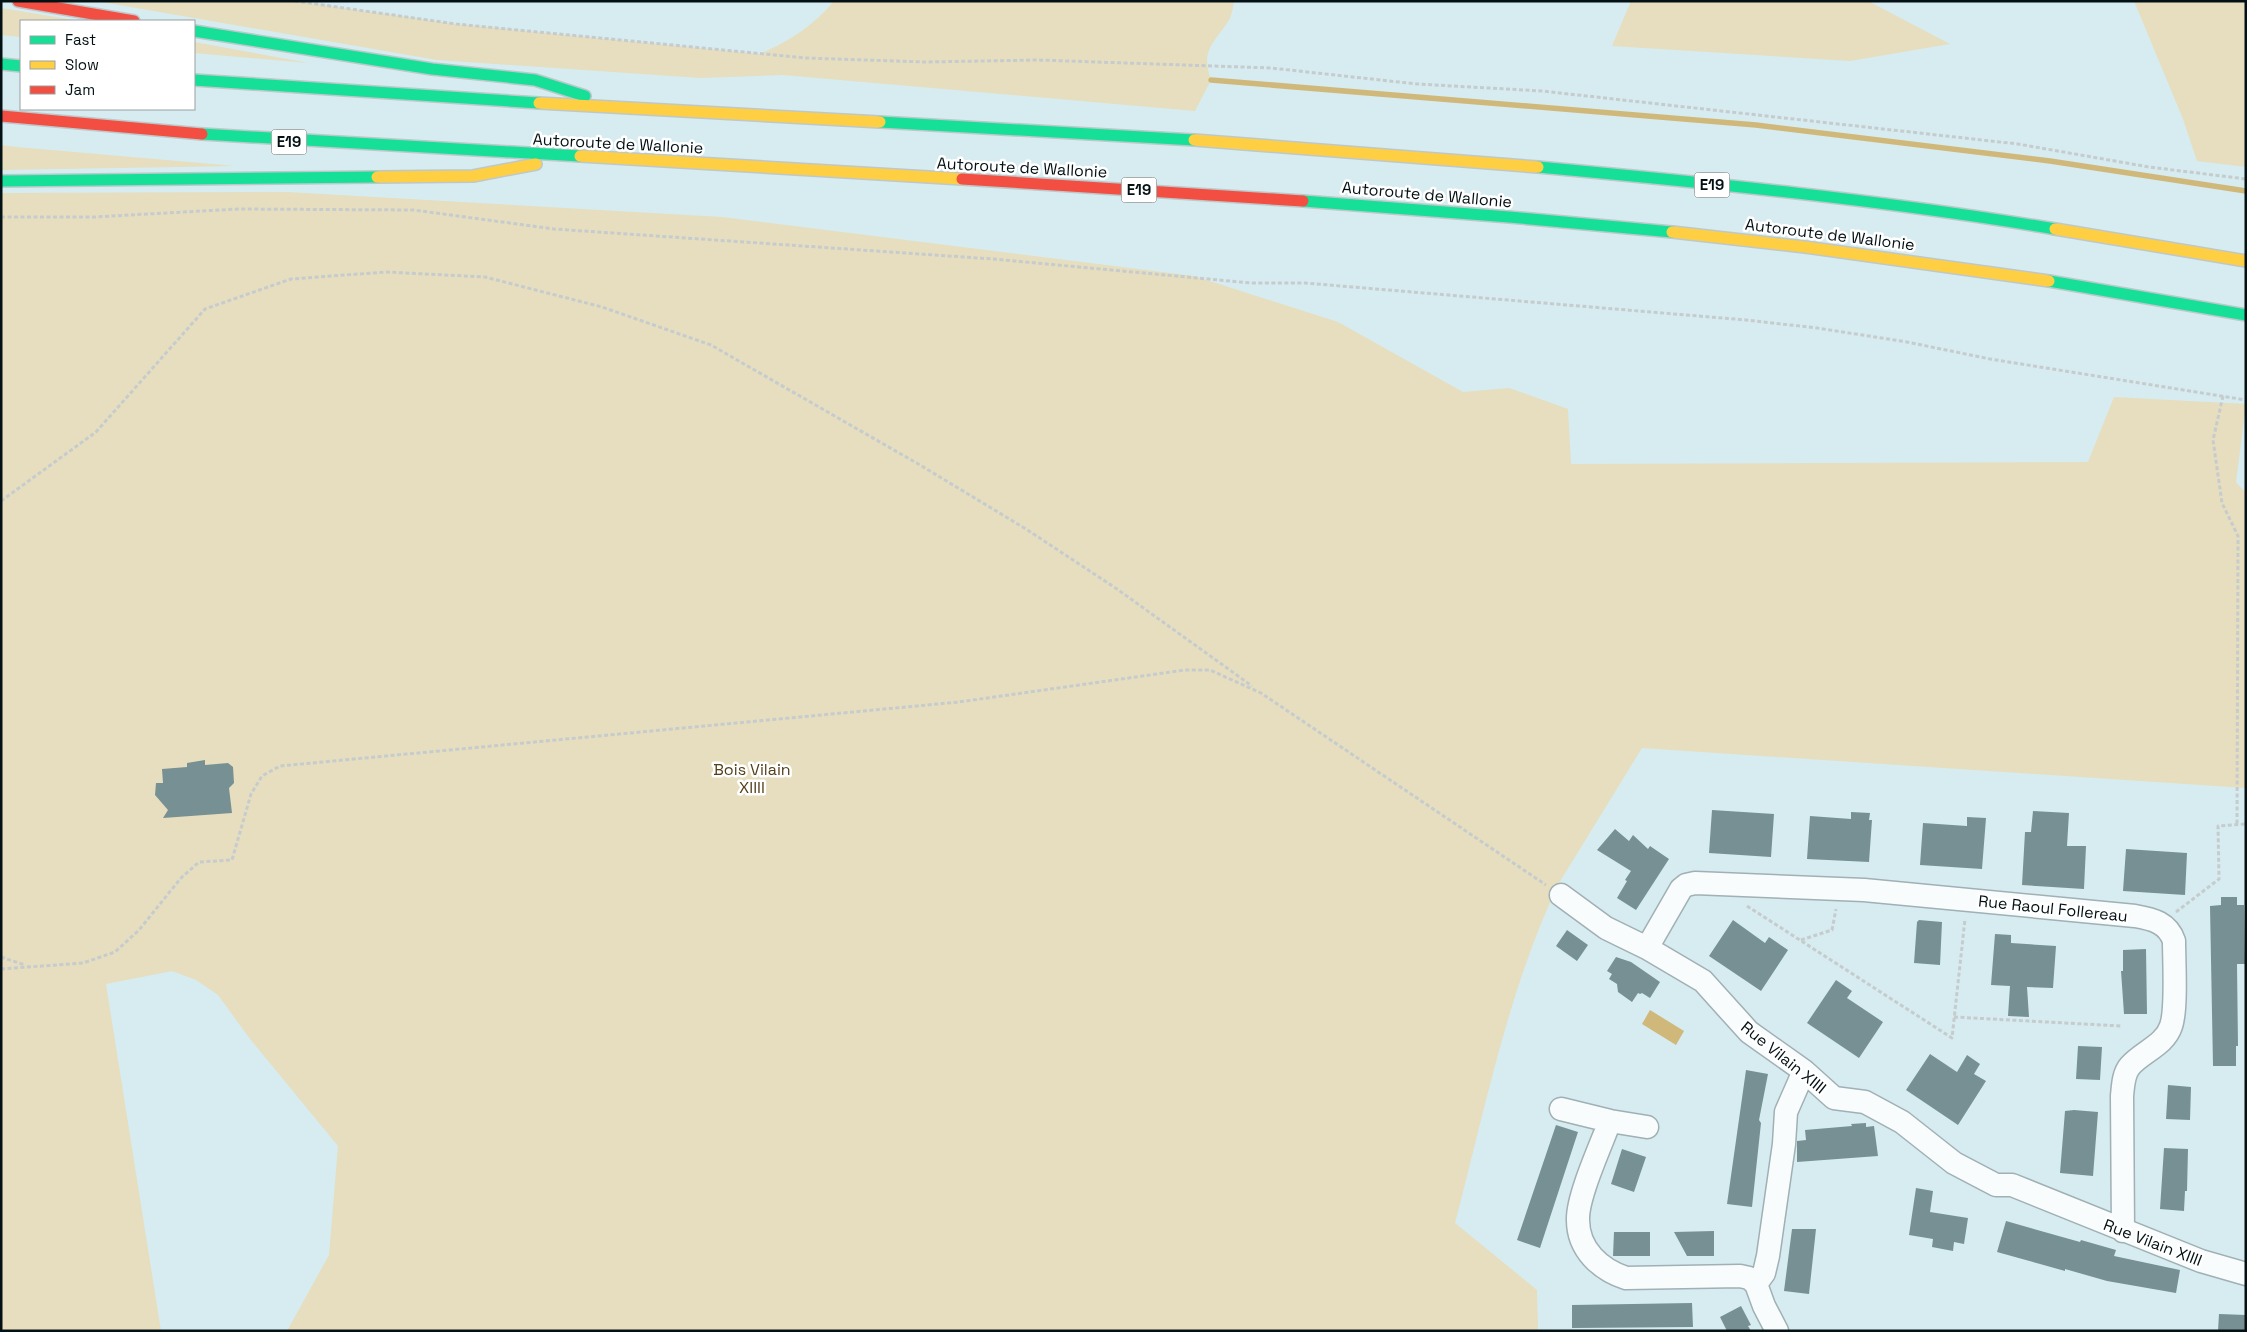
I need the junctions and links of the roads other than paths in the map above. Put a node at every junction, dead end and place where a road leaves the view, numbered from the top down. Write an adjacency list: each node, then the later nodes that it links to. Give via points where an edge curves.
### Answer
1 (18, 1): 2 (highway)
2 (128, 20)
3 (195, 31): 7 (highway, via 432,69 534,80)
4 (1, 64): 5 (highway)
5 (20, 66)
6 (195, 80): 7 (highway, Autoroute de Wallonie / E19)
7 (627, 109): 11 (highway, Autoroute de Wallonie / E19, via 1175,139 1429,157 1701,183 1937,212)
8 (1, 116): 9 (highway, Autoroute de Wallonie / E19, via 284,142)
9 (577, 156): 10 (highway, via 473,176); 12 (highway, Autoroute de Wallonie / E19, via 1419,209 1701,234 1928,262)
10 (1, 181)
11 (2246, 261)
12 (2246, 315)
13 (1560, 895): 14 (street, Rue Vilain XIIII, via 1606,928)
14 (1647, 948): 15 (street, Rue Vilain XIIII, via 1703,981 1749,1032); 19 (street, Rue Raoul Follereau, via 1681,889 1695,883 1864,890 2136,916 2160,923 2170,930 2174,941 2173,1012 2171,1026 2164,1038 2129,1067 2123,1081)
15 (1804, 1072): 19 (street, Rue Vilain XIIII, via 1834,1098 1865,1102 1902,1122 1954,1163 1996,1184 2021,1188); 21 (street, via 1786,1112 1768,1256 1764,1273)
16 (1561, 1109): 17 (street)
17 (1610, 1121): 18 (street); 21 (street, via 1578,1220 1580,1238 1596,1262 1611,1273 1626,1278 1740,1276)
18 (1647, 1127)
19 (2123, 1231): 20 (street, Rue Vilain XIIII, via 2201,1261)
20 (2246, 1274)
21 (1756, 1284): 22 (street)
22 (1777, 1331)

